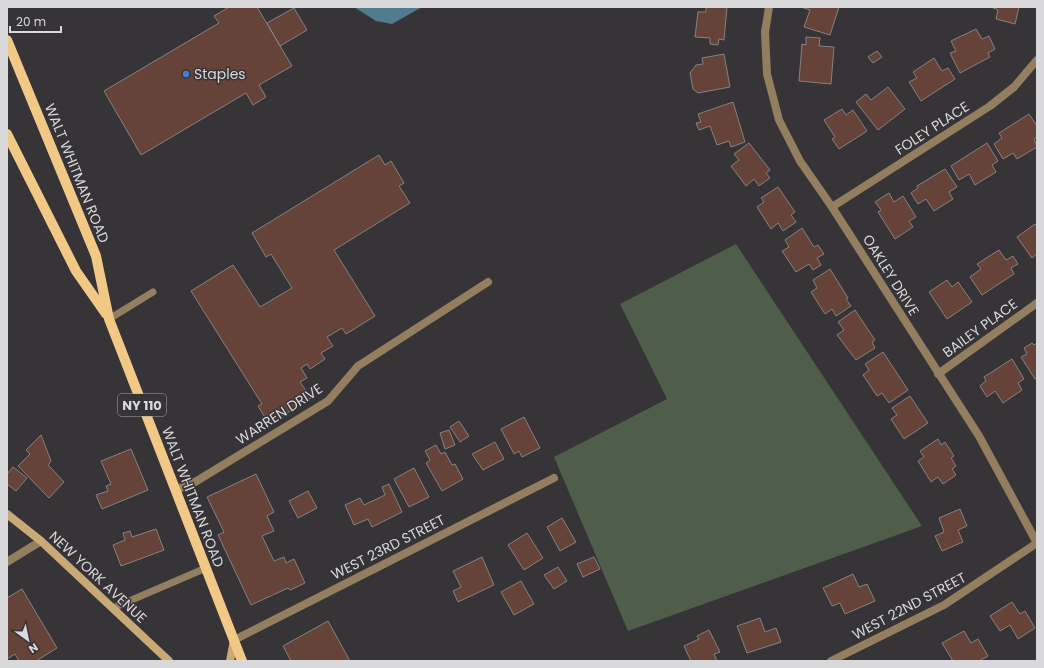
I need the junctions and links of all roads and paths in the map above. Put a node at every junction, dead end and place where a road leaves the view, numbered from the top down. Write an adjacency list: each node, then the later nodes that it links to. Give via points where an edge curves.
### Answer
1 (769, 7): 5 (street, OAKLEY DRIVE, via 765,32 767,74 779,120 800,161)
2 (7, 40): 9 (main road, WALT WHITMAN ROAD / NY 110, via 96,256)
3 (1037, 60): 5 (street, FOLEY PLACE, via 1014,87 990,106)
4 (7, 134): 9 (main road, WALT WHITMAN ROAD / NY 110, via 76,271)
5 (832, 207): 10 (street, OAKLEY DRIVE)
6 (488, 282): 12 (street, WARREN DRIVE, via 358,366 328,401 194,482)
7 (153, 292): 9 (lane)
8 (1037, 303): 10 (street, BAILEY PLACE)
9 (109, 319): 12 (main road, WALT WHITMAN ROAD / NY 110)
10 (938, 374): 15 (street, OAKLEY DRIVE, via 979,436)
11 (554, 478): 19 (street, WEST 23RD STREET)
12 (176, 490): 17 (main road, WALT WHITMAN ROAD / NY 110)
13 (7, 514): 14 (street, NEW YORK AVENUE)
14 (41, 541): 16 (street); 18 (street, NEW YORK AVENUE)
15 (1037, 543): 24 (street, WEST 22ND STREET, via 944,606)
16 (7, 562)
17 (206, 568): 18 (lane); 19 (main road, WALT WHITMAN ROAD / NY 110)
18 (113, 608): 20 (street, NEW YORK AVENUE)
19 (234, 640): 21 (street); 22 (main road, WALT WHITMAN ROAD / NY 110); 23 (main road, WALT WHITMAN ROAD / NY 110)
20 (169, 661)
21 (230, 661)
22 (242, 661)
23 (245, 661)
24 (831, 661)

